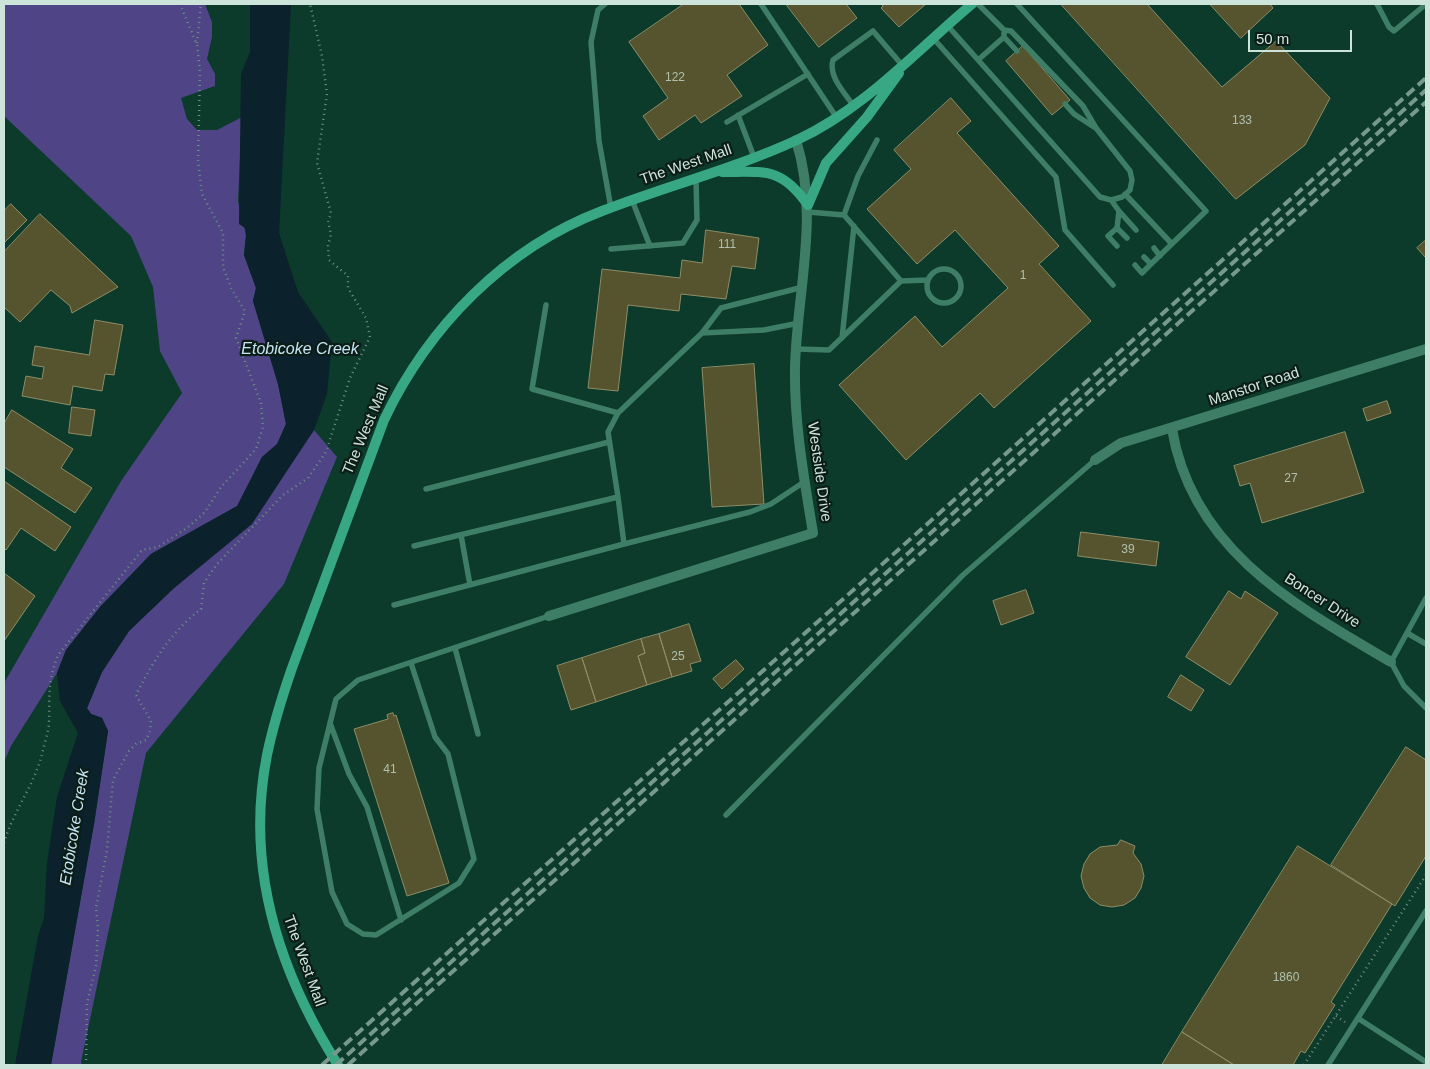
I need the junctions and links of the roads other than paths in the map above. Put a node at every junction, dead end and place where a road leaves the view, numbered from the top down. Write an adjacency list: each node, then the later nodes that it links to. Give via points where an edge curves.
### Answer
1 (605, 4): 30 (lane, via 598,10 591,42 599,141)
2 (761, 4): 15 (lane)
3 (972, 4): 8 (main road, The West Mall)
4 (978, 4): 9 (lane)
5 (1017, 4): 38 (lane, via 1206,211)
6 (1377, 4): 7 (lane, via 1394,31)
7 (1426, 4)
8 (947, 25): 11 (main road, The West Mall); 13 (lane)
9 (1004, 30): 10 (lane); 21 (lane, via 1011,31 1083,106)
10 (1004, 37): 12 (lane); 13 (lane)
11 (933, 38): 14 (main road, The West Mall); 49 (lane, via 1056,177 1065,230)
12 (1017, 51)
13 (978, 60): 29 (lane, via 1100,197)
14 (905, 63): 17 (main road, The West Mall); 17 (lane, via 873,31 833,60 833,74); 31 (main road, via 867,117 826,162)
15 (808, 74): 18 (lane); 19 (lane)
16 (1065, 104): 21 (lane)
17 (853, 106): 19 (main road, The West Mall)
18 (738, 115): 20 (lane); 24 (lane)
19 (836, 118): 22 (main road, The West Mall)
20 (727, 122)
21 (1096, 128): 27 (lane, via 1130,171 1130,190)
22 (796, 140): 24 (main road, The West Mall); 31 (street, Westside Drive)
23 (877, 140): 33 (lane, via 858,176)
24 (754, 157): 25 (main road, The West Mall)
25 (716, 172): 26 (main road, The West Mall); 31 (main road, via 766,172 782,177 798,191)
26 (696, 179): 28 (main road, The West Mall); 39 (lane, via 697,220 683,243)
27 (1125, 194): 29 (lane); 38 (lane)
28 (632, 200): 30 (main road, The West Mall); 39 (lane)
29 (1111, 200): 32 (lane)
30 (611, 208): 84 (main road, The West Mall, via 571,225 529,249 460,306 422,351 384,420 278,710 267,757 261,816 267,896 278,941 296,990)
31 (808, 208): 33 (lane); 50 (street, Westside Drive)
32 (1120, 211): 35 (lane); 36 (lane)
33 (844, 214): 34 (lane)
34 (854, 226): 48 (lane); 54 (lane)
35 (1117, 228): 37 (lane); 40 (lane, via 1108,236)
36 (1136, 230)
37 (1127, 238)
38 (1172, 244): 44 (lane)
39 (650, 246): 42 (lane)
40 (1117, 246)
41 (1154, 248): 44 (lane)
42 (611, 249)
43 (1144, 256): 45 (lane)
44 (1160, 256): 45 (lane)
45 (1151, 264): 46 (lane, via 1142,273)
46 (1135, 265)
47 (928, 280): 47 (lane, via 928,291 940,302 950,301 959,295 959,278 952,271 940,270); 48 (lane)
48 (901, 282): 54 (lane)
49 (1113, 285)
50 (803, 288): 52 (street, Westside Drive); 53 (lane, via 721,308)
51 (546, 305): 57 (lane, via 532,389)
52 (799, 322): 53 (lane, via 764,330); 55 (street, Westside Drive)
53 (702, 333): 57 (lane)
54 (842, 338): 55 (lane, via 829,350)
55 (797, 349): 61 (street, Westside Drive, via 796,411)
56 (1426, 349): 58 (street, Manstor Road)
57 (618, 413): 59 (lane, via 608,432)
58 (1172, 429): 60 (street, Manstor Road, via 1121,443); 74 (street, Boncer Drive, via 1175,449 1192,494 1236,554 1301,609)
59 (608, 442): 62 (lane); 63 (lane)
60 (1095, 460): 79 (lane, via 963,576)
61 (804, 482): 65 (lane, via 772,504 750,512); 70 (street, Westside Drive, via 813,533)
62 (426, 489)
63 (618, 497): 64 (lane); 65 (lane)
64 (461, 535): 66 (lane); 67 (lane)
65 (624, 544): 67 (lane)
66 (414, 546)
67 (470, 585): 69 (lane)
68 (1426, 598): 71 (lane)
69 (394, 605)
70 (549, 616): 73 (lane)
71 (1407, 633): 72 (lane); 74 (lane)
72 (1426, 644)
73 (455, 648): 75 (lane); 78 (lane)
74 (1391, 662): 76 (lane, via 1404,686)
75 (411, 663): 77 (lane, via 358,680 336,699); 81 (lane, via 435,737 448,754 474,859 459,883)
76 (1426, 708)
77 (330, 723): 81 (lane, via 366,807); 81 (lane, via 319,768 317,810 332,892 347,924 363,934 376,935)
78 (478, 734)
79 (726, 815)
80 (1426, 911): 82 (lane)
81 (401, 920)
82 (1358, 1019): 83 (lane); 85 (lane)
83 (1426, 1062)
84 (338, 1065)
85 (1328, 1065)

